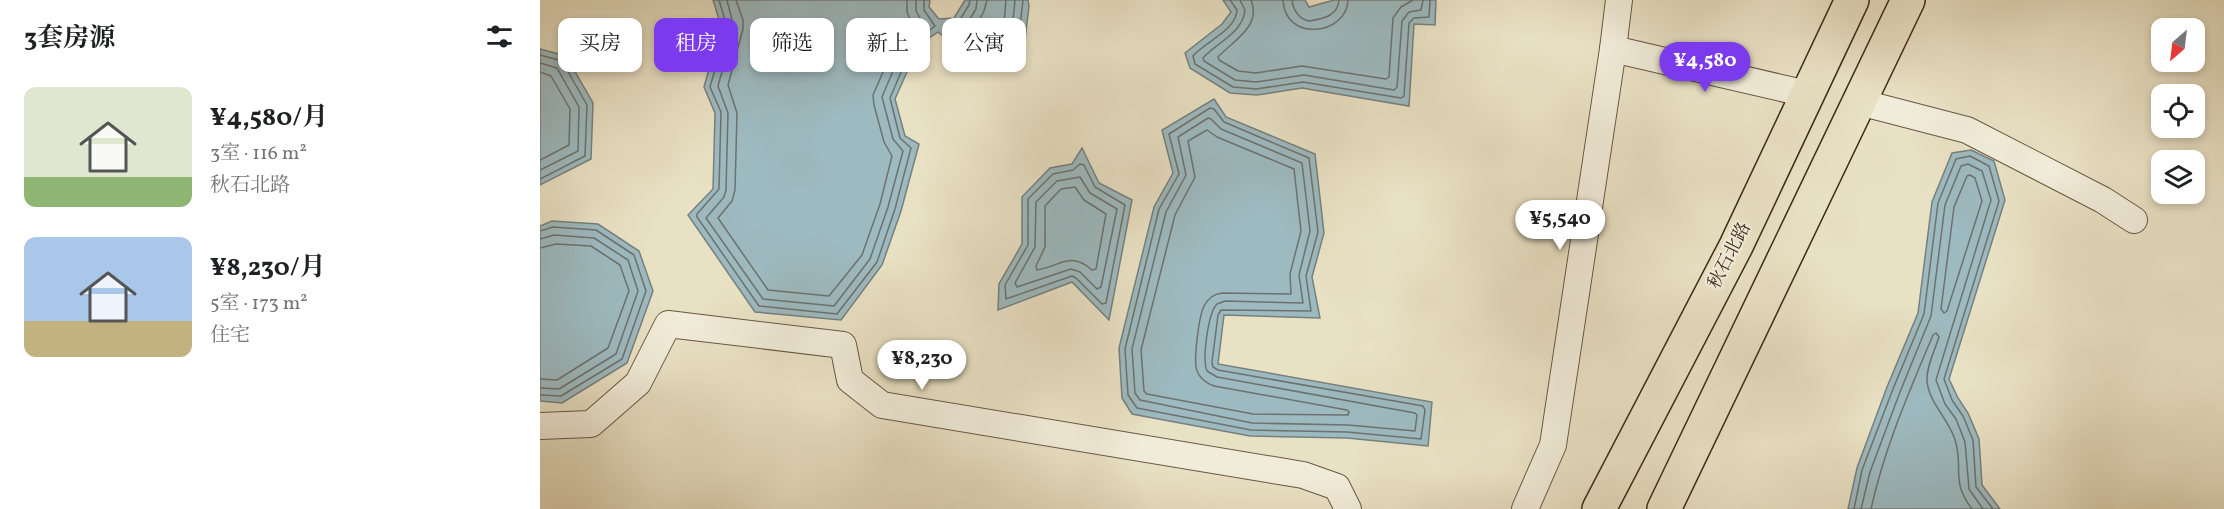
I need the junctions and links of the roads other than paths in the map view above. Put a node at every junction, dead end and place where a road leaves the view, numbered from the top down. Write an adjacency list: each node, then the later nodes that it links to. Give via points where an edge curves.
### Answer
1 (1619, 0): 4 (street)
2 (1852, 0): 5 (main road, 秋石北路)
3 (1908, 0): 6 (main road)
4 (1614, 49): 5 (street); 10 (street, via 1553,445)
5 (1807, 94): 11 (main road, 秋石北路, via 1736,246)
6 (1859, 102): 7 (street, via 1967,130); 12 (main road)
7 (2134, 220)
8 (540, 426): 9 (street, via 591,424 638,382 669,324 843,345 850,380 882,405 1303,475 1337,487)
9 (1348, 509)
10 (1525, 509)
11 (1599, 509)
12 (1664, 509)

